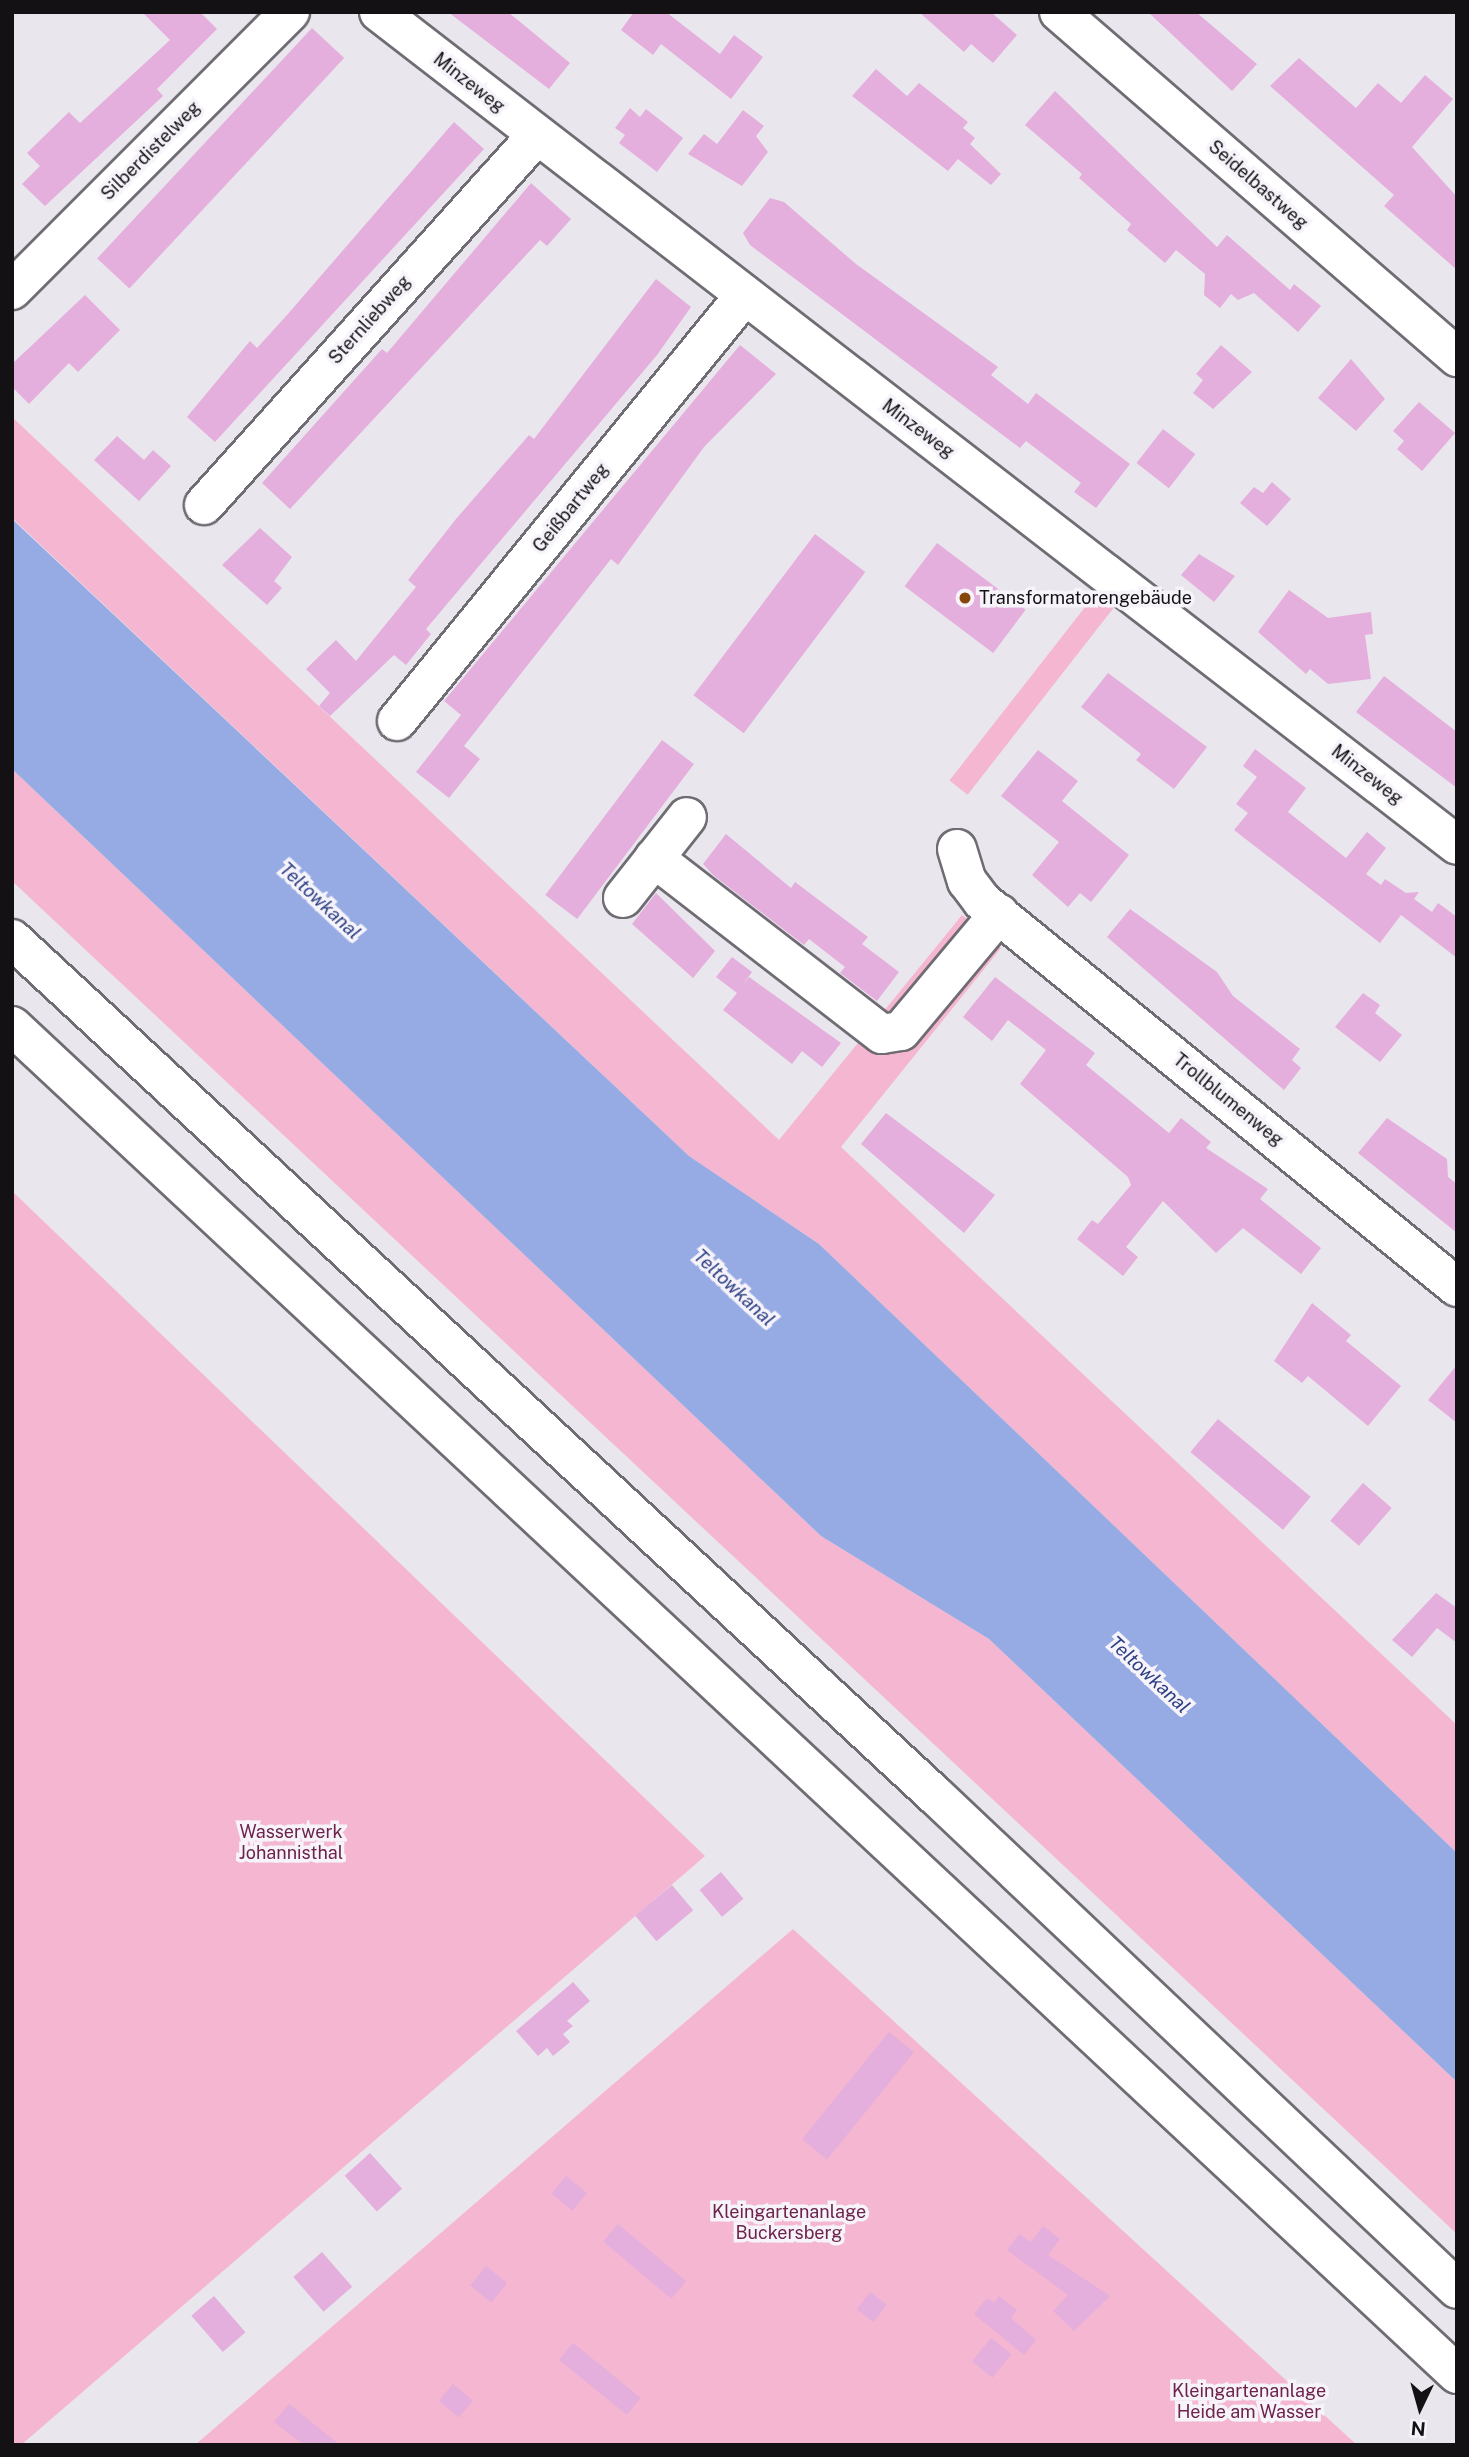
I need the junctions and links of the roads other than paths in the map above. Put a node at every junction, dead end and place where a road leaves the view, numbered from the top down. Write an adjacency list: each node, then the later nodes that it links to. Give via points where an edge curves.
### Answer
1 (290, 12): 5 (main road, Silberdistelweg)
2 (379, 12): 4 (main road, Minzeweg)
3 (1059, 12): 7 (main road, Seidelbastweg)
4 (536, 136): 6 (main road, Minzeweg); 8 (main road, Sternliebweg)
5 (12, 290)
6 (745, 295): 9 (main road, Geißbartweg); 11 (main road, Minzeweg)
7 (1457, 357)
8 (204, 505)
9 (397, 721)
10 (687, 817): 13 (main road)
11 (1457, 845)
12 (957, 849): 15 (main road, Trollblumenweg, via 967,881)
13 (654, 858): 14 (main road); 15 (main road, via 882,1034 901,1031)
14 (623, 898)
15 (999, 914): 18 (main road, Trollblumenweg)
16 (12, 939): 19 (main road, via 936,1796)
17 (12, 1026): 20 (main road)
18 (1457, 1287)
19 (1457, 2289)
20 (1457, 2374)

